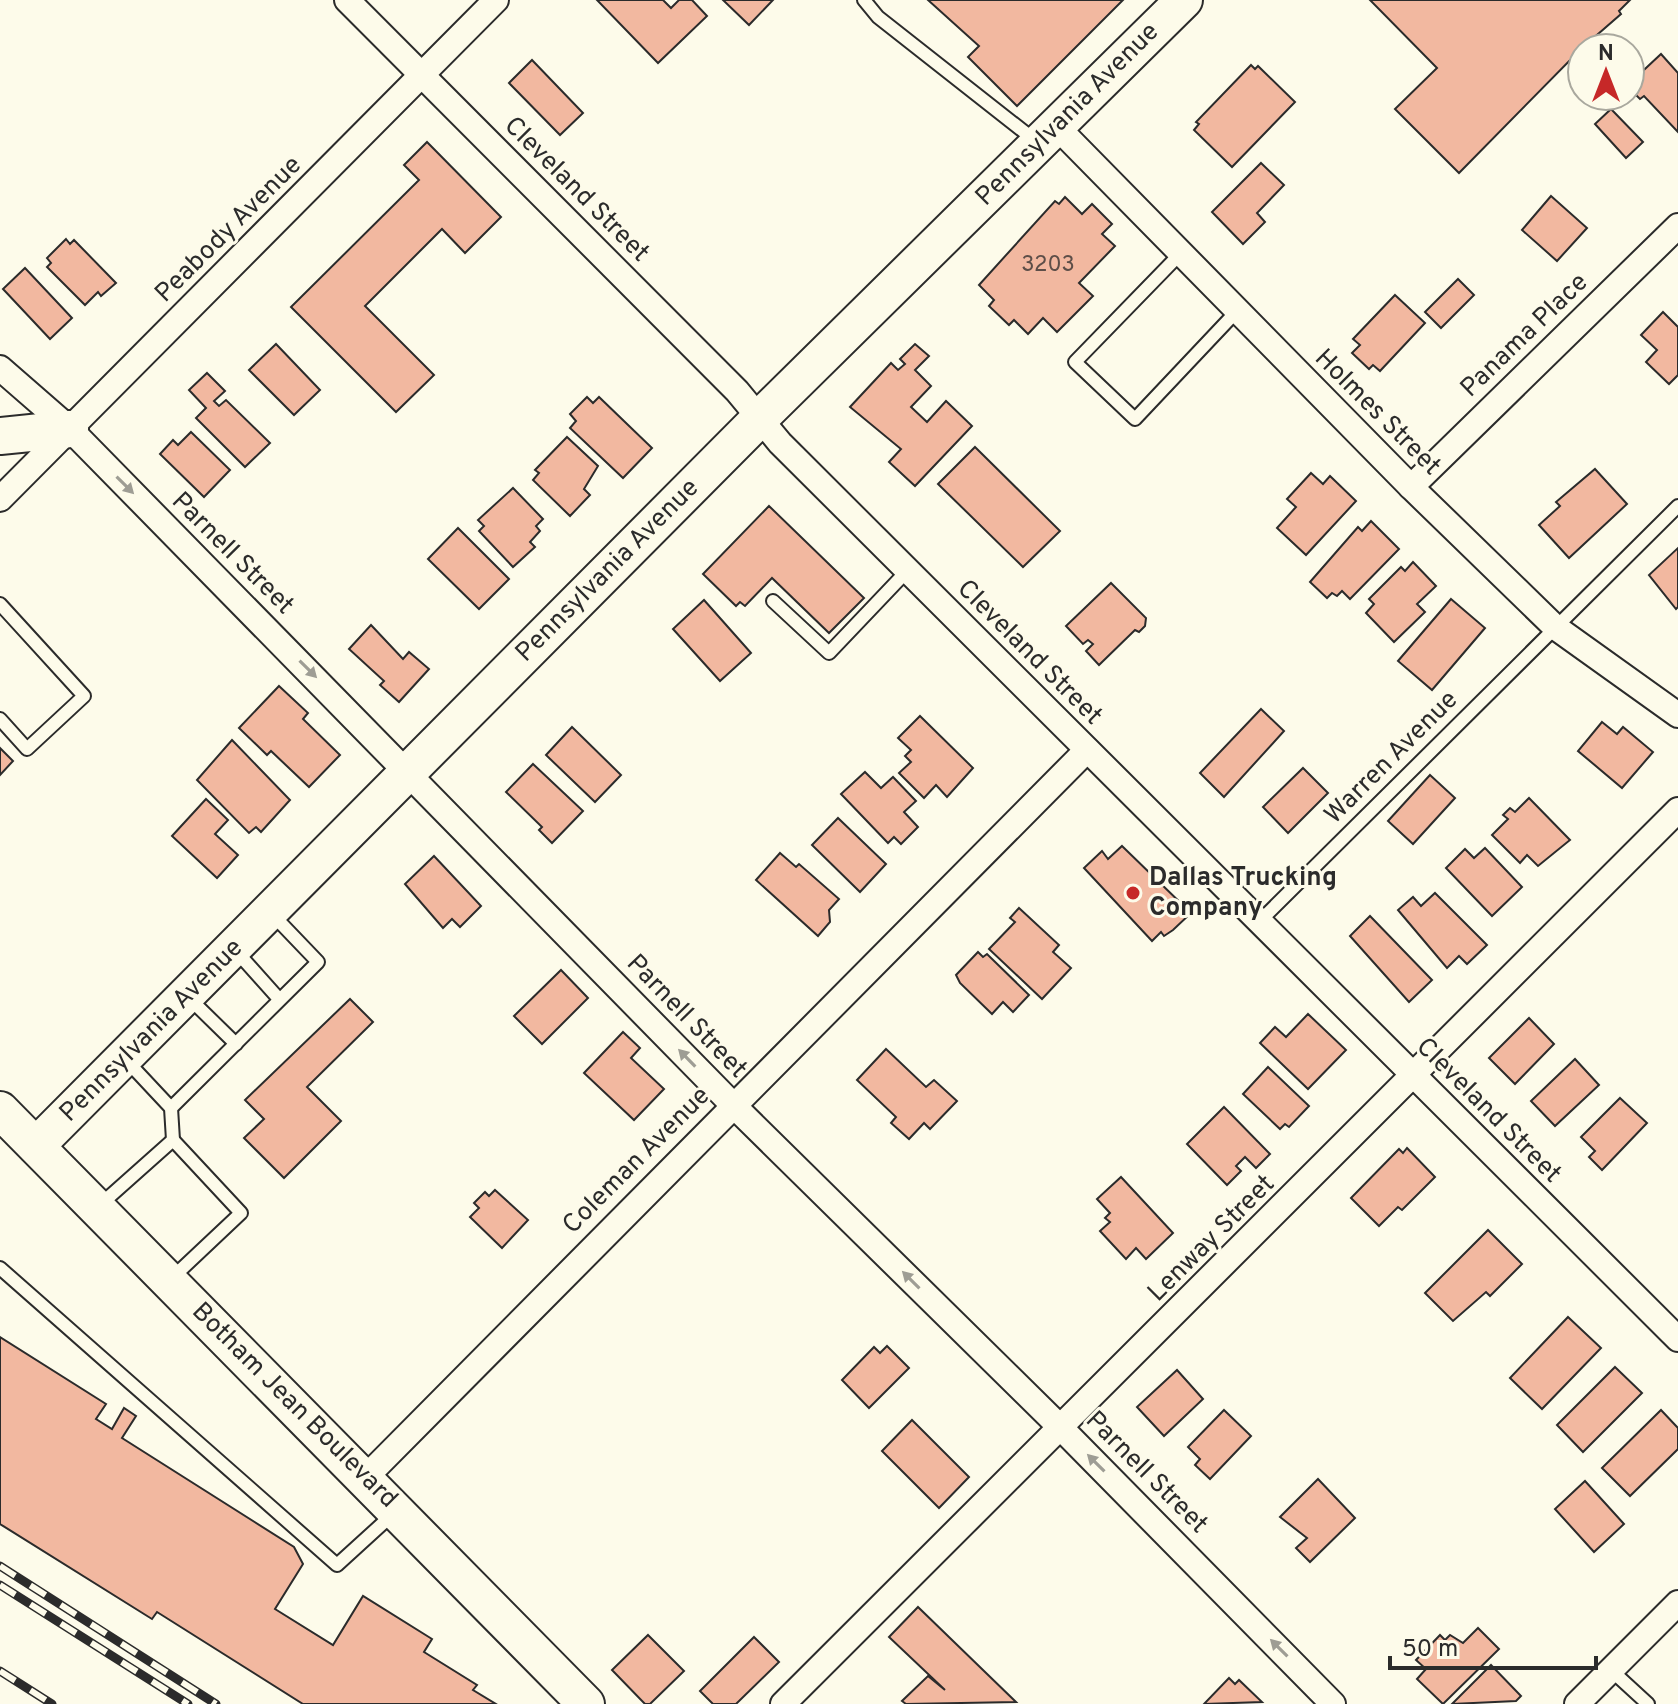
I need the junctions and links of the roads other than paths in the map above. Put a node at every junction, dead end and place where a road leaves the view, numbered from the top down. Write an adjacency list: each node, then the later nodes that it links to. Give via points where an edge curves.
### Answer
1 (347, 0): 5 (street, Cleveland Street)
2 (496, 0): 5 (street, Peabody Avenue)
3 (864, 0): 6 (lane, via 878,17)
4 (1184, 0): 6 (street, Pennsylvania Avenue)
5 (422, 75): 11 (street, Cleveland Street); 12 (street, Peabody Avenue)
6 (1048, 136): 8 (street, Holmes Street); 11 (street, Pennsylvania Avenue)
7 (1678, 226): 14 (street, Panama Place)
8 (1179, 255): 9 (street, Holmes Street); 9 (lane, via 1075,362 1135,419)
9 (1236, 312): 14 (street, Holmes Street)
10 (0, 368): 12 (street, Parnell Street)
11 (760, 418): 17 (street, Cleveland Street); 24 (street, Pennsylvania Avenue)
12 (70, 429): 13 (street); 15 (street, Peabody Avenue); 24 (street, Parnell Street, one-way to 24)
13 (0, 436)
14 (1411, 487): 20 (street, Holmes Street)
15 (0, 499)
16 (1678, 506): 20 (lane, Warren Avenue)
17 (907, 571): 18 (lane, via 829,653); 23 (street, Cleveland Street)
18 (773, 601)
19 (0, 604): 22 (lane, via 84,696 27,749)
20 (1555, 627): 21 (street, Holmes Street); 27 (lane, Warren Avenue)
21 (1678, 715)
22 (0, 719)
23 (1087, 750): 27 (street, Cleveland Street); 34 (street, Coleman Avenue)
24 (410, 772): 26 (street, Pennsylvania Avenue); 34 (street, Parnell Street, one-way to 24)
25 (1678, 810): 33 (street, Lenway Street)
26 (270, 913): 28 (street, Pennsylvania Avenue); 30 (lane, via 318,962)
27 (1260, 921): 33 (street, Cleveland Street)
28 (234, 949): 29 (street, Pennsylvania Avenue); 30 (lane)
29 (187, 996): 31 (lane); 32 (street, Pennsylvania Avenue)
30 (279, 999): 31 (lane)
31 (236, 1044): 35 (lane)
32 (124, 1058): 35 (lane); 38 (street, Pennsylvania Avenue)
33 (1414, 1076): 42 (street, Cleveland Street); 43 (street, Lenway Street)
34 (732, 1104): 43 (street, Parnell Street, one-way to 34); 44 (street, Coleman Avenue)
35 (171, 1108): 37 (lane)
36 (1, 1112): 38 (street, Botham Jean Boulevard)
37 (173, 1140): 39 (lane); 41 (lane, via 241,1213)
38 (36, 1146): 39 (street, Botham Jean Boulevard)
39 (97, 1208): 41 (street, Botham Jean Boulevard)
40 (0, 1268): 45 (lane, via 337,1565)
41 (169, 1280): 44 (street, Botham Jean Boulevard)
42 (1678, 1339)
43 (1062, 1429): 49 (street, Lenway Street); 50 (street, Parnell Street, one-way to 43)
44 (365, 1478): 45 (street, Botham Jean Boulevard)
45 (397, 1511): 48 (street, Botham Jean Boulevard)
46 (1678, 1603): 47 (street)
47 (1611, 1670): 51 (street); 52 (lane)
48 (586, 1704)
49 (783, 1704)
50 (1333, 1704)
51 (1577, 1704)
52 (1648, 1704)

